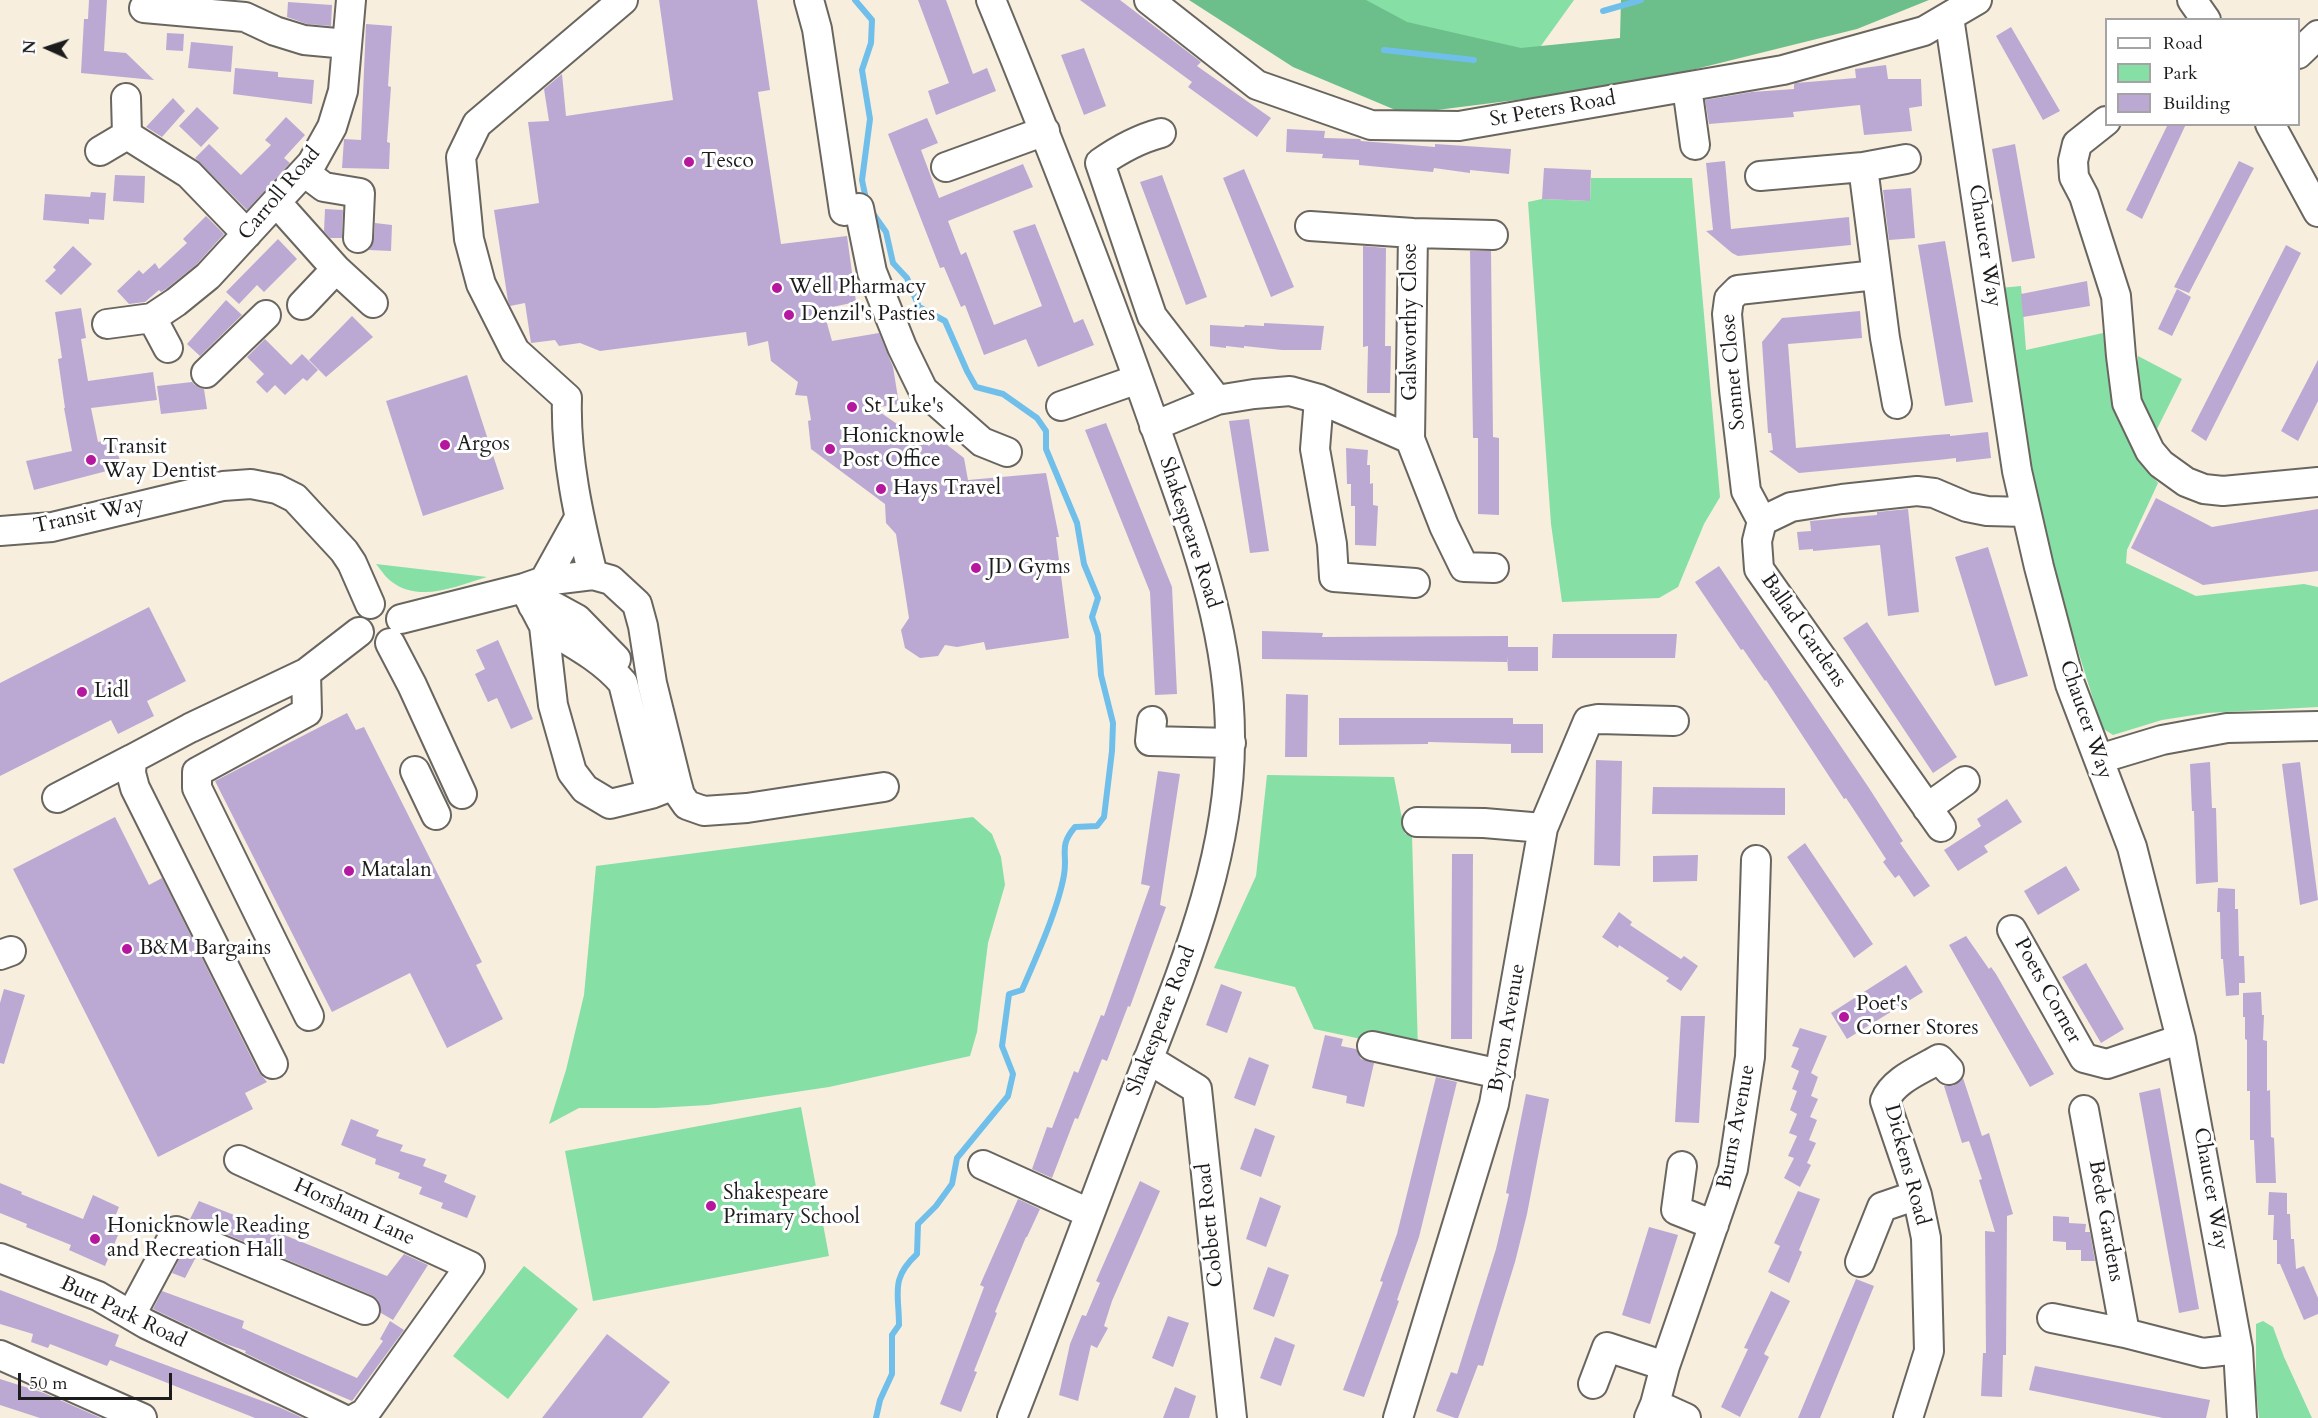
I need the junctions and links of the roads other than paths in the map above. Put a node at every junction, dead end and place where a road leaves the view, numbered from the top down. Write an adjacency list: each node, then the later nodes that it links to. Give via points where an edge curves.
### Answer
1 (351, 0): 14 (street, Carroll Road)
2 (623, 0): 56 (street, via 477,124 461,157 469,239 481,284 515,351 567,398)
3 (809, 0): 53 (street, via 817,29 844,211 859,208 872,272 902,347 923,390 982,442)
4 (991, 0): 20 (street, Shakespeare Road)
5 (1149, 0): 16 (street, St Peters Road, via 1257,86 1371,125 1459,126)
6 (1977, 0): 11 (street, St Peters Road)
7 (2192, 0): 12 (street)
8 (191, 6): 9 (street); 10 (street, via 245,17)
9 (144, 8)
10 (257, 11): 14 (street, via 275,31 304,40)
11 (1949, 16): 16 (street, St Peters Road, via 1924,32 1782,70); 55 (street, Chaucer Way)
12 (2205, 18)
13 (2318, 35): 15 (street)
14 (347, 44): 28 (street, Carroll Road, via 343,91 332,127)
15 (2300, 52)
16 (1687, 87): 23 (street)
17 (126, 98): 22 (street)
18 (2105, 122): 54 (street, via 2077,144 2074,177 2084,196 2116,296 2127,403 2150,451 2186,482 2204,489 2223,491)
19 (2271, 126): 31 (street)
20 (1045, 131): 26 (street); 46 (street, Shakespeare Road)
21 (1161, 133): 48 (street, via 1131,143 1100,163 1152,316)
22 (127, 135): 24 (street); 34 (street, via 189,174)
23 (1695, 145)
24 (100, 152)
25 (1906, 159): 27 (street)
26 (946, 167)
27 (1863, 167): 29 (street); 38 (street)
28 (304, 172): 30 (street, Carroll Road); 36 (street, via 324,187 360,193)
29 (1760, 176)
30 (277, 203): 34 (street, Carroll Road); 37 (street)
31 (2318, 212)
32 (1310, 226): 33 (street, Galsworthy Close)
33 (1413, 233): 35 (street); 52 (street, Galsworthy Close)
34 (248, 234): 42 (street, Carroll Road, via 208,276)
35 (1493, 235)
36 (358, 238)
37 (336, 269): 39 (street); 40 (street)
38 (1876, 275): 49 (street); 57 (street, Sonnet Close, via 1738,290 1729,299 1727,314 1746,491)
39 (373, 303)
40 (302, 305)
41 (266, 315): 45 (street)
42 (152, 318): 43 (street, Carroll Road); 44 (street)
43 (107, 324)
44 (168, 348)
45 (206, 373)
46 (1138, 379): 50 (street); 51 (street, Shakespeare Road)
47 (1319, 399): 48 (street, Galsworthy Close, via 1290,391); 52 (street, Galsworthy Close); 61 (street, via 1315,449 1334,577)
48 (1217, 400): 51 (street, Galsworthy Close)
49 (1897, 404)
50 (1061, 406)
51 (1154, 426): 70 (street, Shakespeare Road, via 1212,595 1228,686)
52 (1410, 439): 59 (street, Galsworthy Close, via 1464,567)
53 (1007, 452)
54 (2318, 482)
55 (2026, 512): 57 (street, via 1987,511 1917,491 1791,507); 72 (street, Chaucer Way, via 2070,684)
56 (579, 518): 60 (street); 62 (street)
57 (1762, 521): 74 (street, Ballad Gardens, via 1757,541 1759,569 1934,817)
58 (0, 531): 63 (street, Transit Way, via 52,527 223,486 251,484 277,489 295,498 344,551)
59 (1494, 568)
60 (593, 575): 62 (street); 76 (street, via 611,580 637,604 652,682)
61 (1415, 583)
62 (536, 600): 64 (street); 76 (street, via 623,683); 76 (street, via 553,705 572,772 585,789 610,804)
63 (370, 604): 64 (street, via 383,602 399,612); 65 (street, via 358,619)
64 (395, 631): 65 (street, via 375,645); 77 (street, via 412,685)
65 (359, 632): 66 (street)
66 (306, 673): 71 (street); 84 (street, via 307,712 196,772 197,789)
67 (1152, 721): 70 (street, via 1150,741)
68 (1674, 721): 81 (street, Byron Avenue, via 1588,721)
69 (2318, 726): 72 (street, via 2227,728 2162,740)
70 (1231, 742): 87 (street, Shakespeare Road, via 1225,815 1215,867 1202,914)
71 (141, 754): 78 (street); 88 (street, via 131,773 135,788)
72 (2098, 759): 85 (street, Chaucer Way, via 2132,847)
73 (415, 771): 79 (street)
74 (1965, 782)
75 (884, 787): 76 (street, via 704,811)
76 (664, 789)
77 (462, 794)
78 (57, 798)
79 (436, 815)
80 (1417, 822): 81 (street)
81 (1543, 828): 90 (street, Byron Avenue)
82 (1756, 860): 97 (street, Burns Avenue, via 1750,1057 1734,1169)
83 (2012, 930): 85 (street, Poets Corner, via 2084,1058 2107,1064)
84 (309, 1016)
85 (2181, 1039): 104 (street, Chaucer Way)
86 (1372, 1046): 90 (street)
87 (1148, 1059): 96 (street, Shakespeare Road); 113 (street, Cobbett Road, via 1197,1089)
88 (273, 1064)
89 (1949, 1070): 95 (street, Dickens Road, via 1939,1059 1897,1085 1885,1101)
90 (1500, 1074): 114 (street, Byron Avenue)
91 (2084, 1110): 103 (street, Bede Gardens)
92 (239, 1160): 111 (street, Horsham Lane, via 470,1266 365,1413)
93 (983, 1165): 96 (street)
94 (1682, 1166): 97 (street, via 1676,1210)
95 (1917, 1195): 99 (street, via 1882,1207); 116 (street, Dickens Road, via 1927,1249 1929,1351)
96 (1089, 1213): 112 (street, Shakespeare Road)
97 (1714, 1225): 106 (street, Burns Avenue)
98 (0, 1258): 101 (street, Butt Park Road, via 98,1296)
99 (1860, 1262)
100 (365, 1310): 101 (street, via 176,1231)
101 (131, 1316): 110 (street, Butt Park Road)
102 (2052, 1318): 103 (street)
103 (2125, 1333): 104 (street, via 2203,1353)
104 (2238, 1349): 117 (street, Chaucer Way)
105 (0, 1355): 109 (street)
106 (1665, 1366): 107 (street, via 1607,1347); 108 (street, Burns Avenue)
107 (1593, 1383)
108 (1652, 1411): 115 (street)
109 (142, 1418)
110 (341, 1418)
111 (356, 1418)
112 (1012, 1418)
113 (1232, 1418)
114 (1398, 1418)
115 (1686, 1418)
116 (1908, 1418)
117 (2242, 1418)

